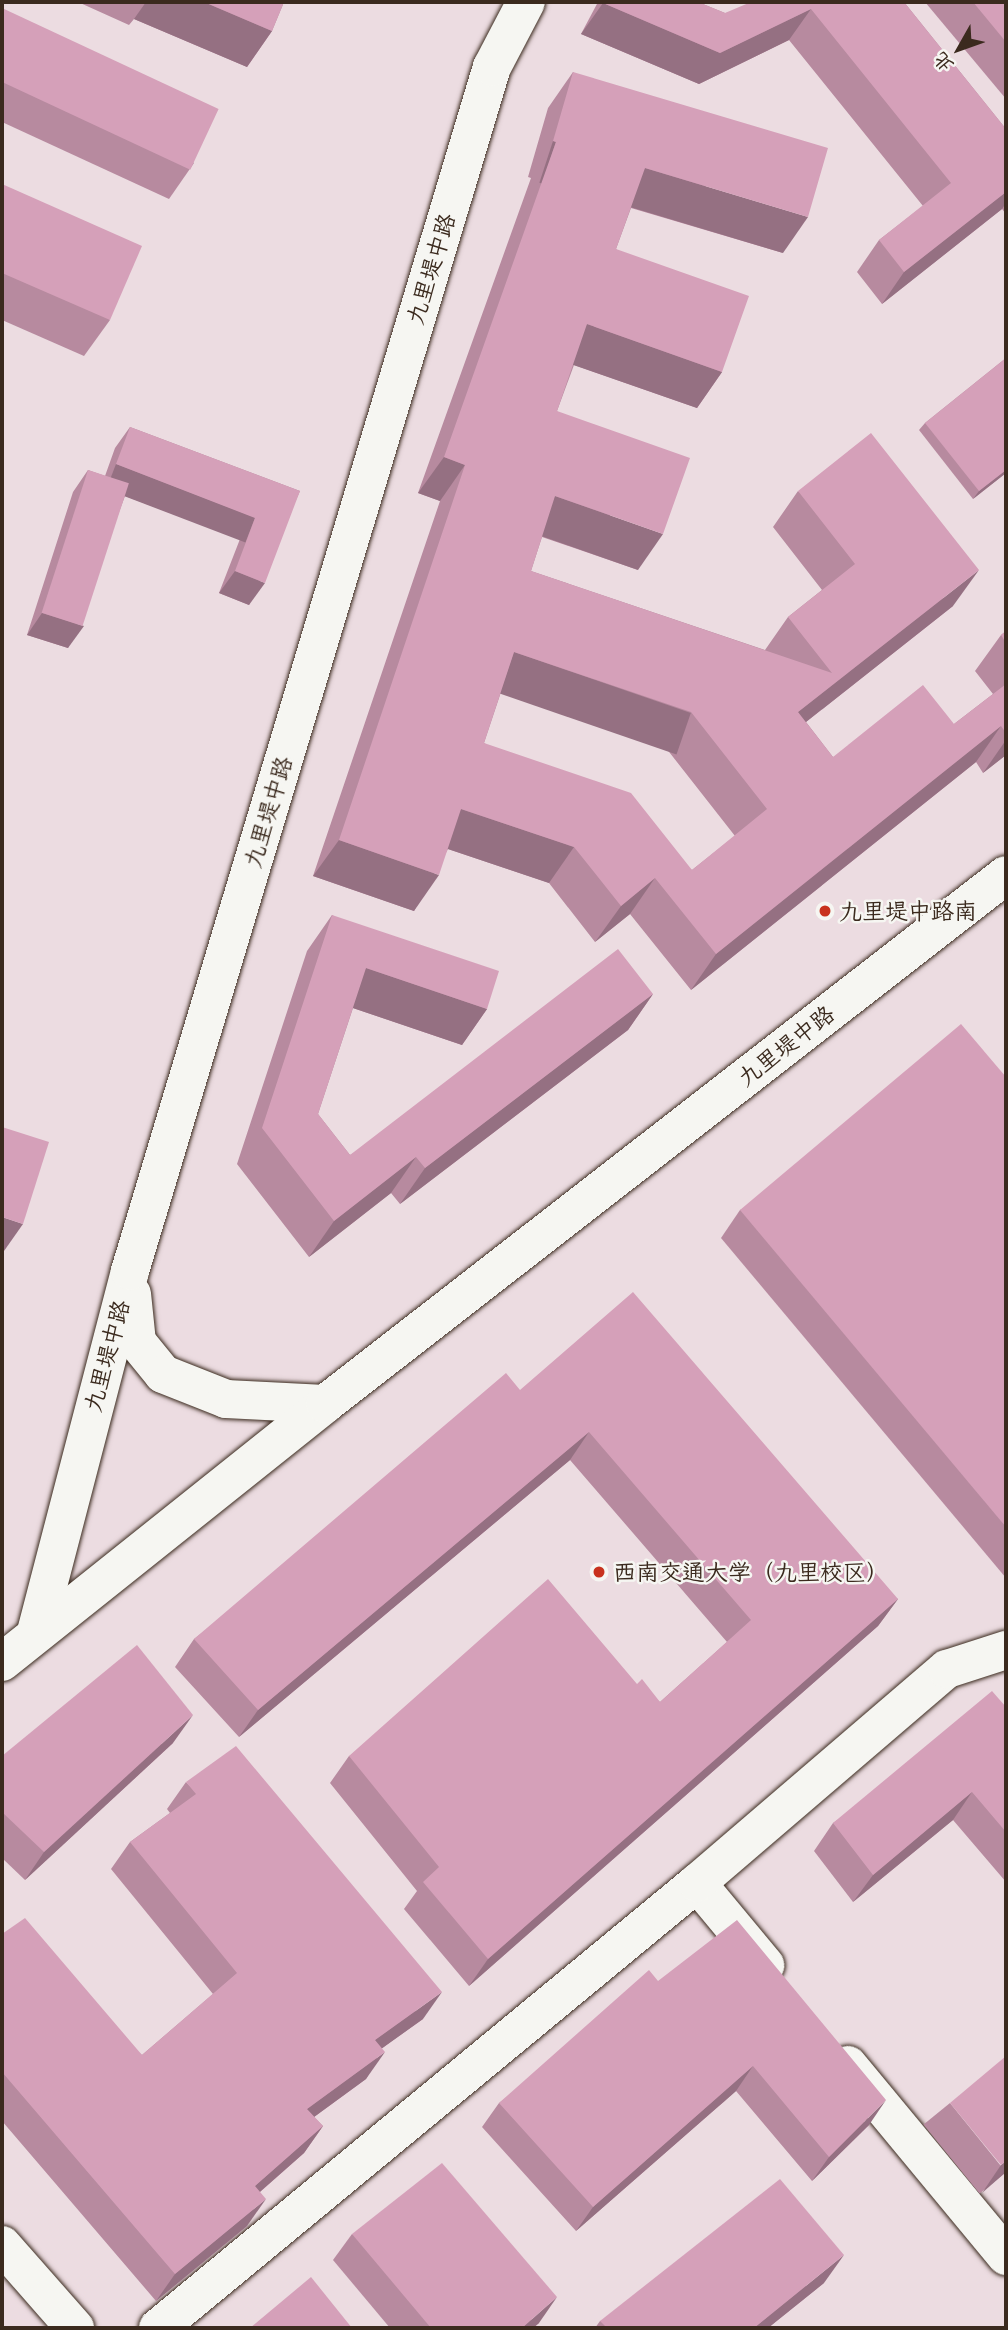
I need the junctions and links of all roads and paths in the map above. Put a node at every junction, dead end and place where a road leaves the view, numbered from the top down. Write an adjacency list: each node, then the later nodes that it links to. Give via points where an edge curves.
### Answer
1 (526, 2): 3 (street, 九里堤中路, via 492,67)
2 (1006, 875): 4 (street, 九里堤中路)
3 (130, 1270): 4 (street, via 136,1342 163,1374 226,1399); 5 (street, 九里堤中路)
4 (325, 1404): 5 (street, 九里堤中路)
5 (36, 1632): 7 (street, 九里堤中路)
6 (1006, 1650): 8 (street, via 947,1669)
7 (2, 1662)
8 (697, 1883): 9 (street); 14 (street)
9 (785, 1990)
10 (821, 2032): 12 (street)
11 (2, 2245): 13 (street)
12 (1006, 2256)
13 (75, 2328)
14 (158, 2328)

